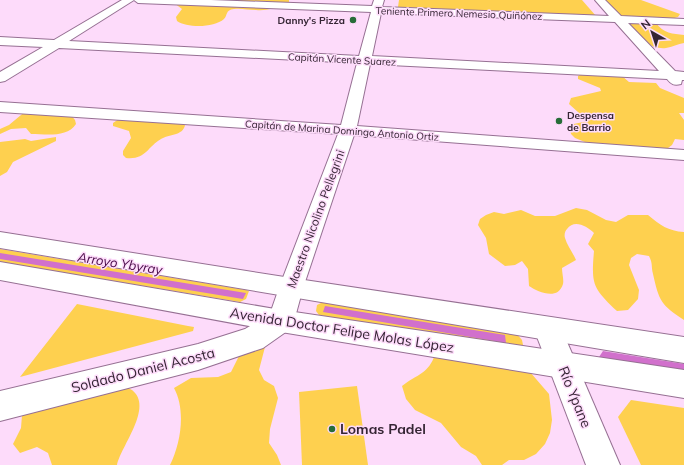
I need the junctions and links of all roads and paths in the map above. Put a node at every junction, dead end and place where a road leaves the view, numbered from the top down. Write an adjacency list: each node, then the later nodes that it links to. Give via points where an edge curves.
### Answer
1 (129, 0): 9 (street)
2 (138, 0): 4 (street, Teniente Primero Nemesio Quiñónez)
3 (600, 0): 6 (street)
4 (264, 2): 5 (street, Teniente Primero Nemesio Quiñónez)
5 (377, 5): 6 (street, Teniente Primero Nemesio Quiñónez); 10 (street, Maestro Nicolino Pellegrini)
6 (619, 19): 7 (street, Teniente Primero Nemesio Quiñónez); 11 (street)
7 (684, 22)
8 (0, 41): 9 (street, Capitán Vicente Suarez)
9 (58, 44): 10 (street, Capitán Vicente Suarez); 13 (street)
10 (366, 60): 11 (street, Capitán Vicente Suarez); 16 (street, Maestro Nicolino Pellegrini)
11 (671, 75): 12 (street, Capitán Vicente Suarez); 14 (street)
12 (684, 76)
13 (0, 78)
14 (684, 90)
15 (0, 107): 16 (street, Capitán de Marina Domingo Antonio Ortiz)
16 (348, 130): 17 (street, Capitán de Marina Domingo Antonio Ortiz); 20 (street, Maestro Nicolino Pellegrini)
17 (684, 155)
18 (0, 240): 20 (street)
19 (0, 271): 21 (street, Avenida Doctor Felipe Molas López)
20 (291, 288): 21 (street, Maestro Nicolino Pellegrini); 22 (street)
21 (281, 321): 24 (street, Avenida Doctor Felipe Molas López); 26 (street, Soldado Daniel Acosta, via 253,340 198,357)
22 (548, 329): 23 (street); 24 (street, Río Ypane)
23 (684, 350)
24 (562, 364): 25 (street, Avenida Doctor Felipe Molas López); 27 (street, Río Ypane)
25 (684, 384)
26 (0, 406)
27 (603, 465)

